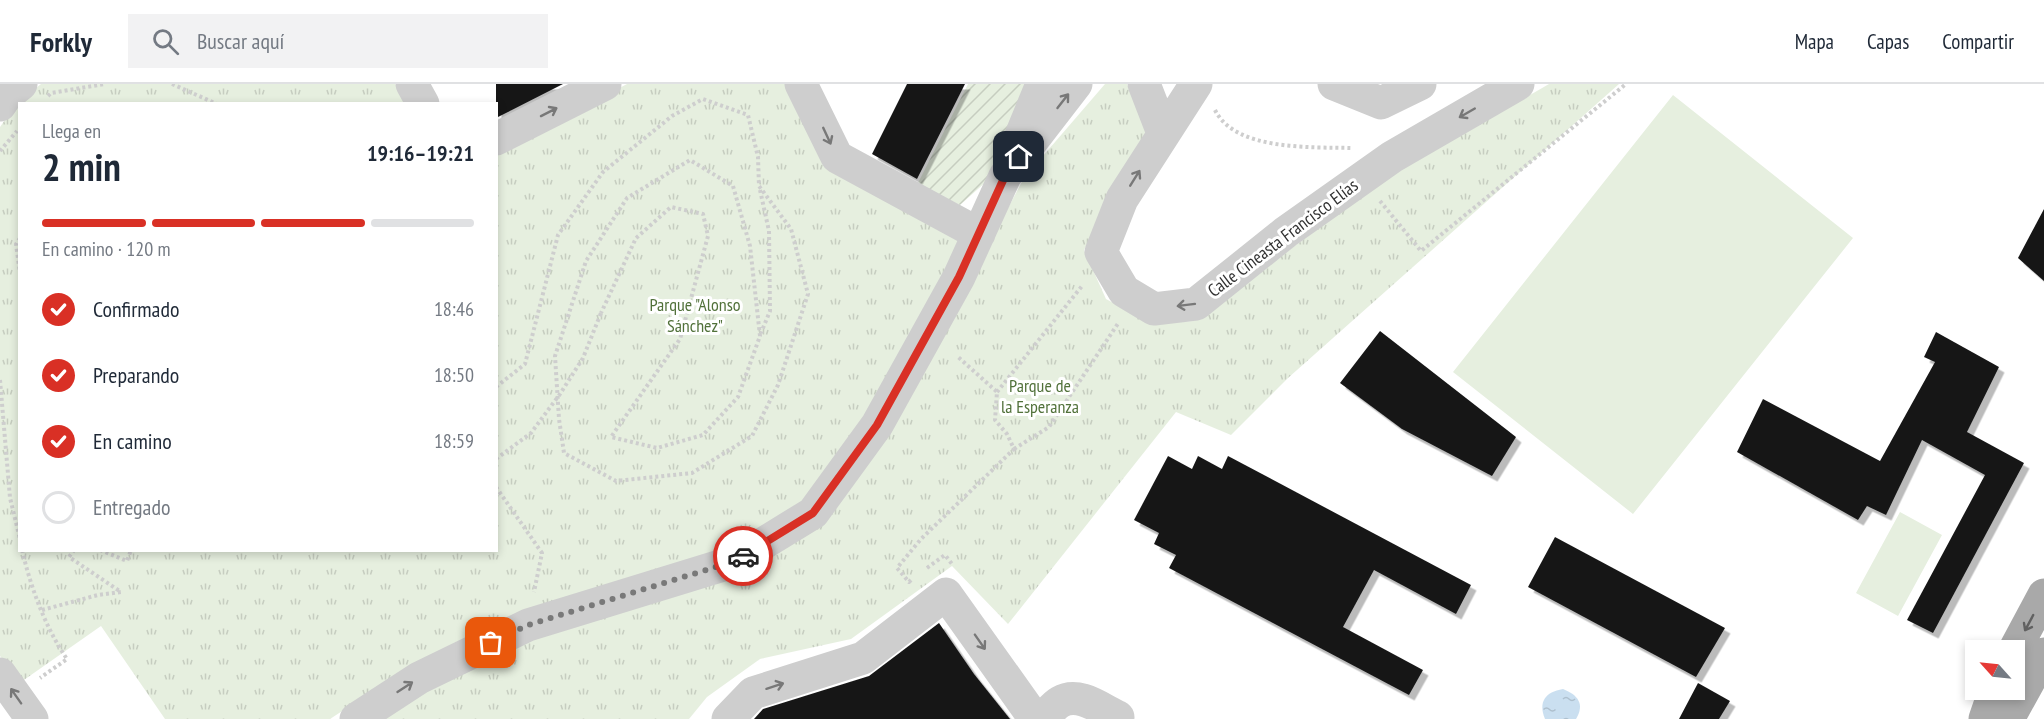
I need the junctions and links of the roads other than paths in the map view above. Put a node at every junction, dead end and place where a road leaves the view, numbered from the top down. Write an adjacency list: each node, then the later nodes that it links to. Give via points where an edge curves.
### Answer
1 (412, 84): 12 (street)
2 (605, 84): 15 (street, one-way to 2)
3 (801, 84): 17 (street, one-way to 17, via 837,158)
4 (1042, 84): 16 (street)
5 (1076, 84): 16 (street, one-way to 5)
6 (1144, 84): 14 (street)
7 (1334, 84): 8 (street, via 1381,104)
8 (1420, 84)
9 (1518, 84): 14 (street, Calle Cineasta Francisco Elías, one-way to 14, via 1392,157 1196,304 1154,309 1124,291 1101,252 1122,200)
10 (34, 91): 13 (street, via 6,96)
11 (1204, 94): 14 (street, Calle Cineasta Francisco Elías)
12 (422, 102)
13 (0, 105)
14 (1163, 133)
15 (498, 138)
16 (1005, 176): 17 (street)
17 (979, 234): 23 (street, one-way to 17, via 419,678 528,625 732,562 813,513 877,425)
18 (2044, 595): 19 (main road, one-way to 19)
19 (2020, 640)
20 (2044, 654): 28 (main road)
21 (1992, 700): 27 (main road)
22 (1118, 717): 26 (street, via 1074,697 1059,702)
23 (356, 719)
24 (728, 719): 25 (street, one-way to 25, via 753,693 863,658 946,594)
25 (1035, 719)
26 (1042, 719)
27 (1985, 719)
28 (2008, 719)

